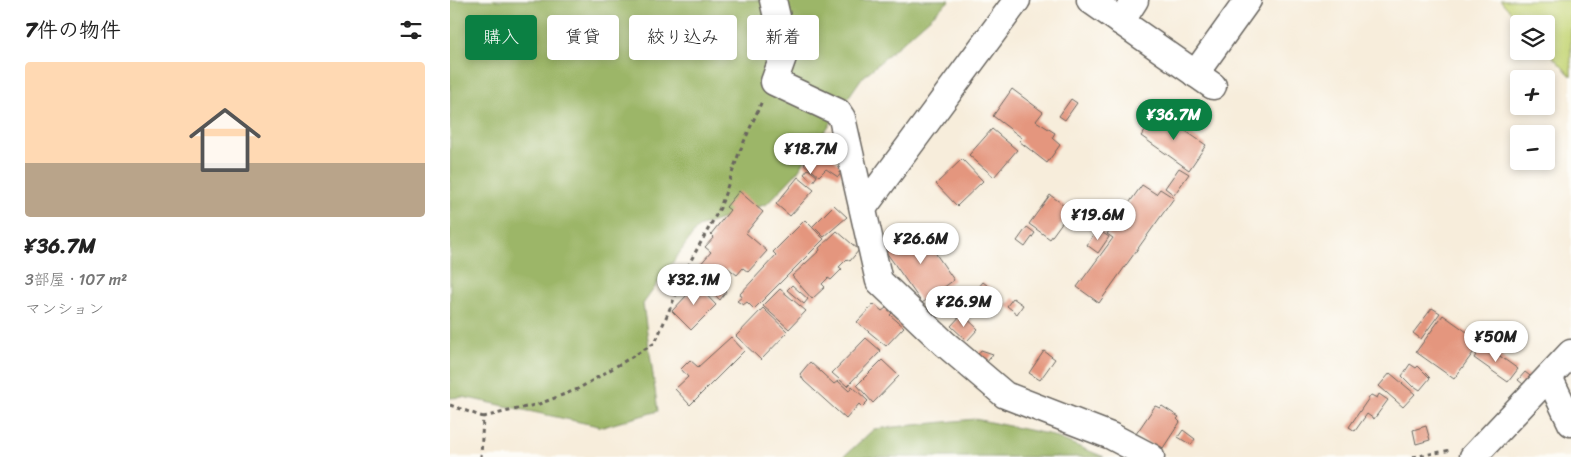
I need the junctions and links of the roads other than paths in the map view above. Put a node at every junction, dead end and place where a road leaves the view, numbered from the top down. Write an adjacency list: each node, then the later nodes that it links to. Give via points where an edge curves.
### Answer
1 (774, 0): 7 (street, via 783,43 783,58 774,82 838,112)
2 (1017, 0): 7 (street)
3 (1090, 0): 6 (street)
4 (1135, 0): 6 (street)
5 (1248, 0): 6 (street, via 1204,80)
6 (1120, 22)
7 (864, 207): 11 (street, via 879,281 944,343 1005,395 1111,436)
8 (1571, 354): 9 (street)
9 (1549, 377): 10 (street); 12 (street)
10 (1571, 423)
11 (1151, 457)
12 (1473, 457)

